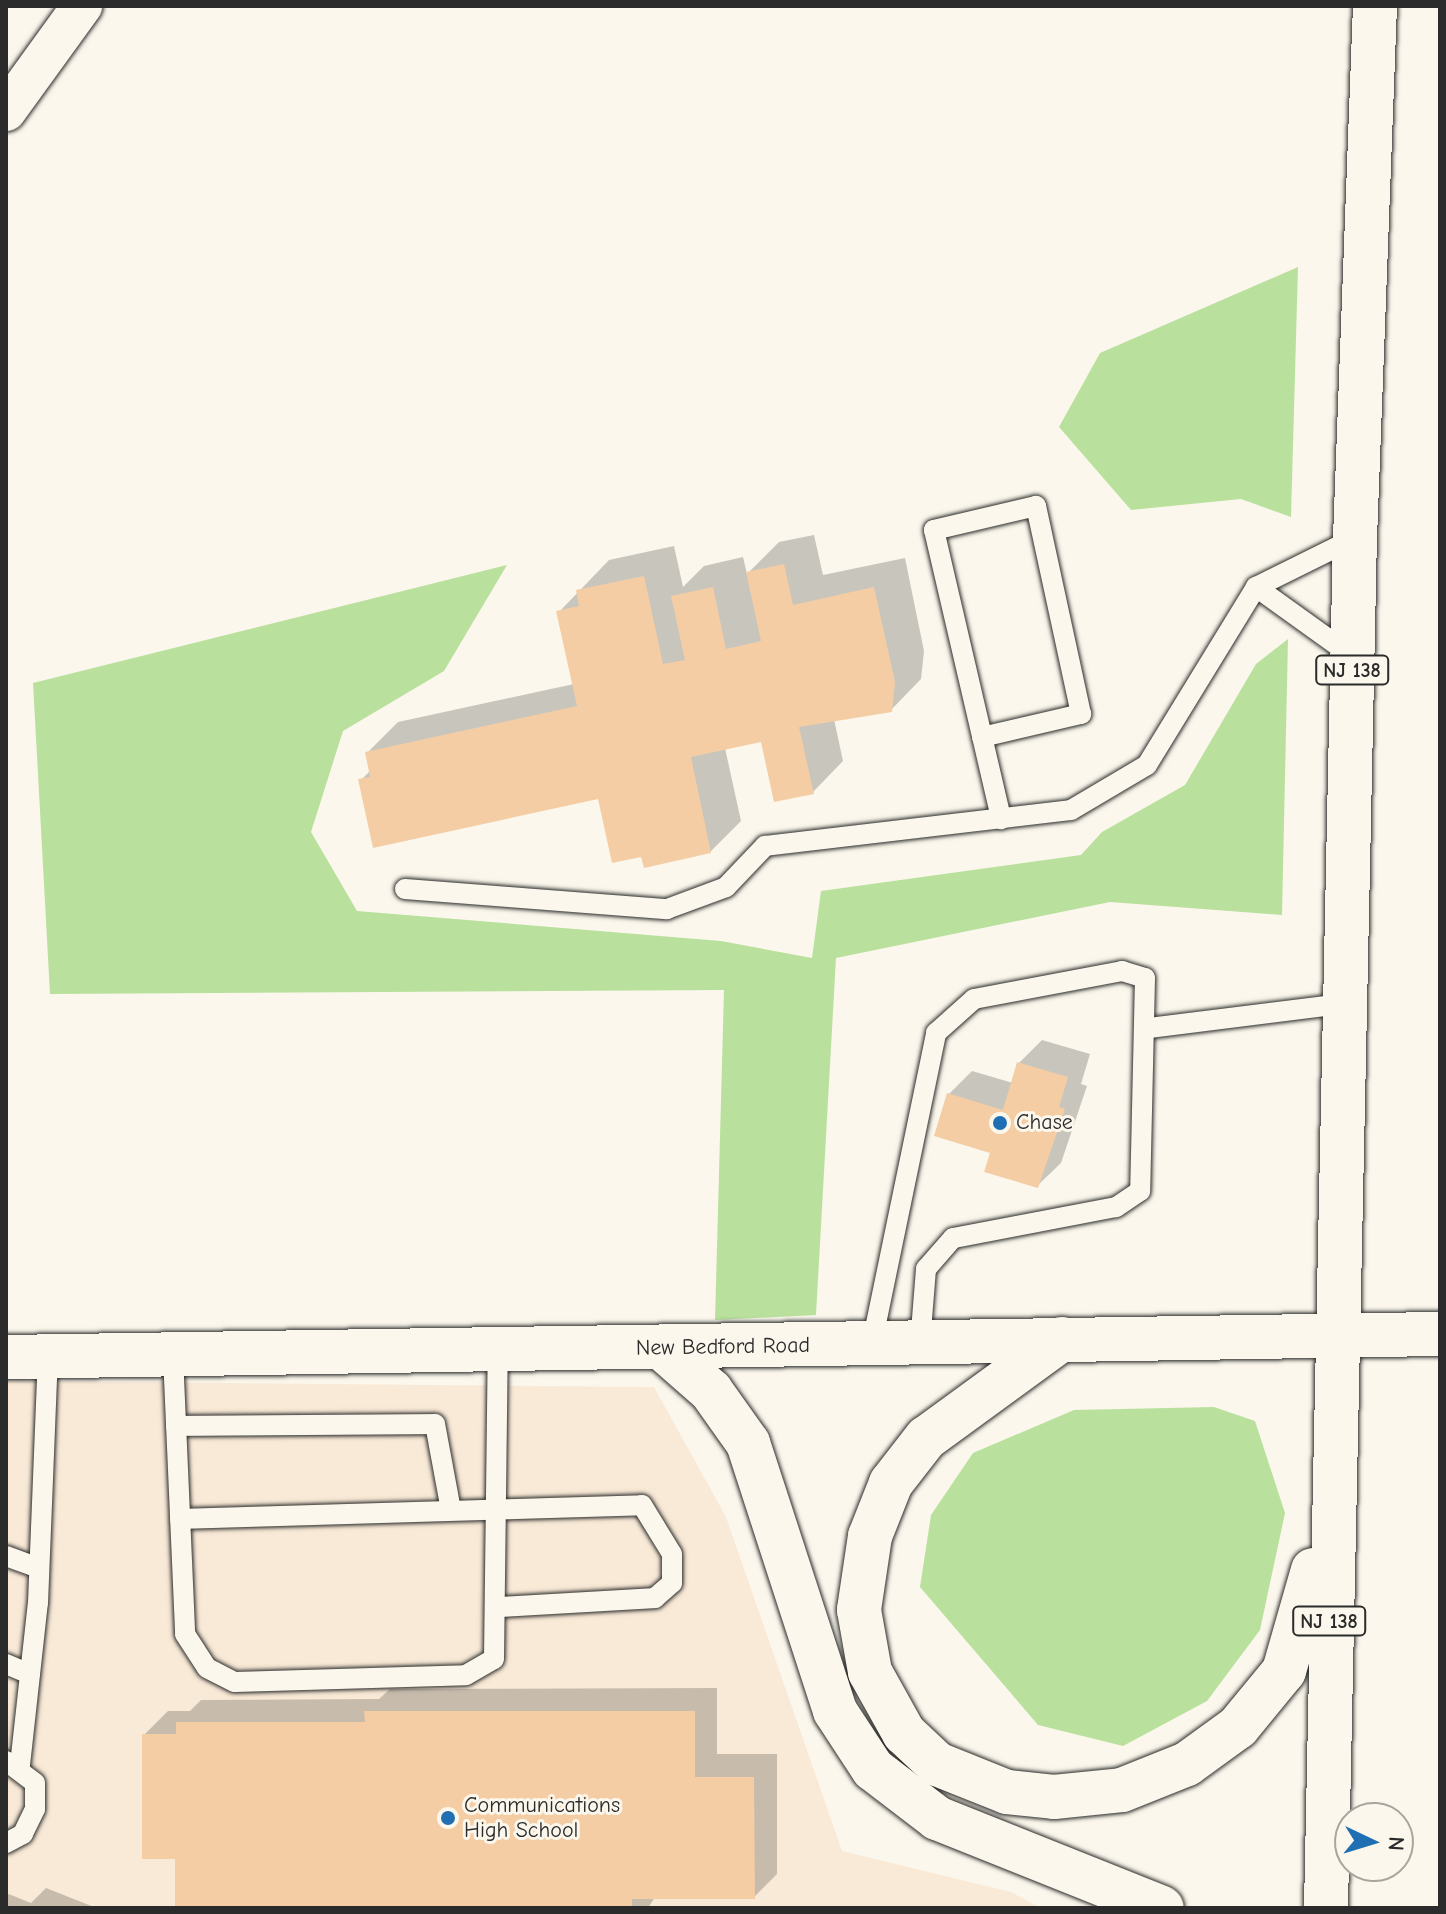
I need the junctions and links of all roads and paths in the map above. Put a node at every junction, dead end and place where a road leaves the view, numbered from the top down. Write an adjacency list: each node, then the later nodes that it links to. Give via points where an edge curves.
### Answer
1 (82, 6): 3 (street)
2 (1375, 6): 4 (main road, NJ 138)
3 (6, 111)
4 (1355, 538): 5 (lane); 6 (main road, NJ 138)
5 (1256, 587): 6 (lane); 8 (lane, via 1147,765 1071,810)
6 (1352, 656): 10 (main road, NJ 138)
7 (982, 737): 7 (lane, via 934,530 1036,506 1081,714); 8 (lane)
8 (1001, 819): 9 (lane, via 765,846 726,887 667,909)
9 (405, 889)
10 (1343, 1004): 11 (lane); 12 (main road, NJ 138)
11 (1149, 1028): 15 (lane, via 1145,978 1122,971 974,999 936,1033); 16 (lane, via 1146,1168 1140,1191 1116,1207 953,1238 926,1269)
12 (1335, 1334): 13 (main road, New Bedford Road); 14 (main road, New Bedford Road); 22 (main road, NJ 138)
13 (1440, 1334)
14 (1062, 1339): 16 (main road, New Bedford Road); 22 (main road, via 926,1438 891,1483 870,1536 859,1610 870,1672 904,1733 937,1764 1007,1792 1088,1796 1156,1780 1216,1745 1284,1671)
15 (872, 1343): 16 (main road, New Bedford Road); 17 (main road, New Bedford Road)
16 (920, 1343)
17 (663, 1349): 18 (main road, New Bedford Road); 33 (main road, via 711,1391 748,1443 835,1711 873,1769 937,1818)
18 (498, 1351): 19 (main road, New Bedford Road); 23 (lane)
19 (173, 1355): 20 (main road, New Bedford Road); 21 (lane)
20 (27, 1357): 27 (lane)
21 (176, 1426): 24 (lane, via 435,1424); 25 (lane)
22 (1331, 1490): 34 (main road, NJ 138)
23 (498, 1508): 24 (lane); 28 (lane); 28 (lane, via 642,1505 672,1554 672,1583 655,1598)
24 (451, 1510): 25 (lane)
25 (180, 1519): 28 (lane, via 185,1634 207,1668 235,1682 466,1675 494,1659)
26 (6, 1556): 27 (lane)
27 (37, 1567): 30 (lane)
28 (497, 1607)
29 (6, 1664): 30 (lane)
30 (30, 1674): 31 (lane)
31 (13, 1763): 32 (lane, via 35,1783 35,1809 23,1834)
32 (6, 1843)
33 (1162, 1908)
34 (1326, 1908)

